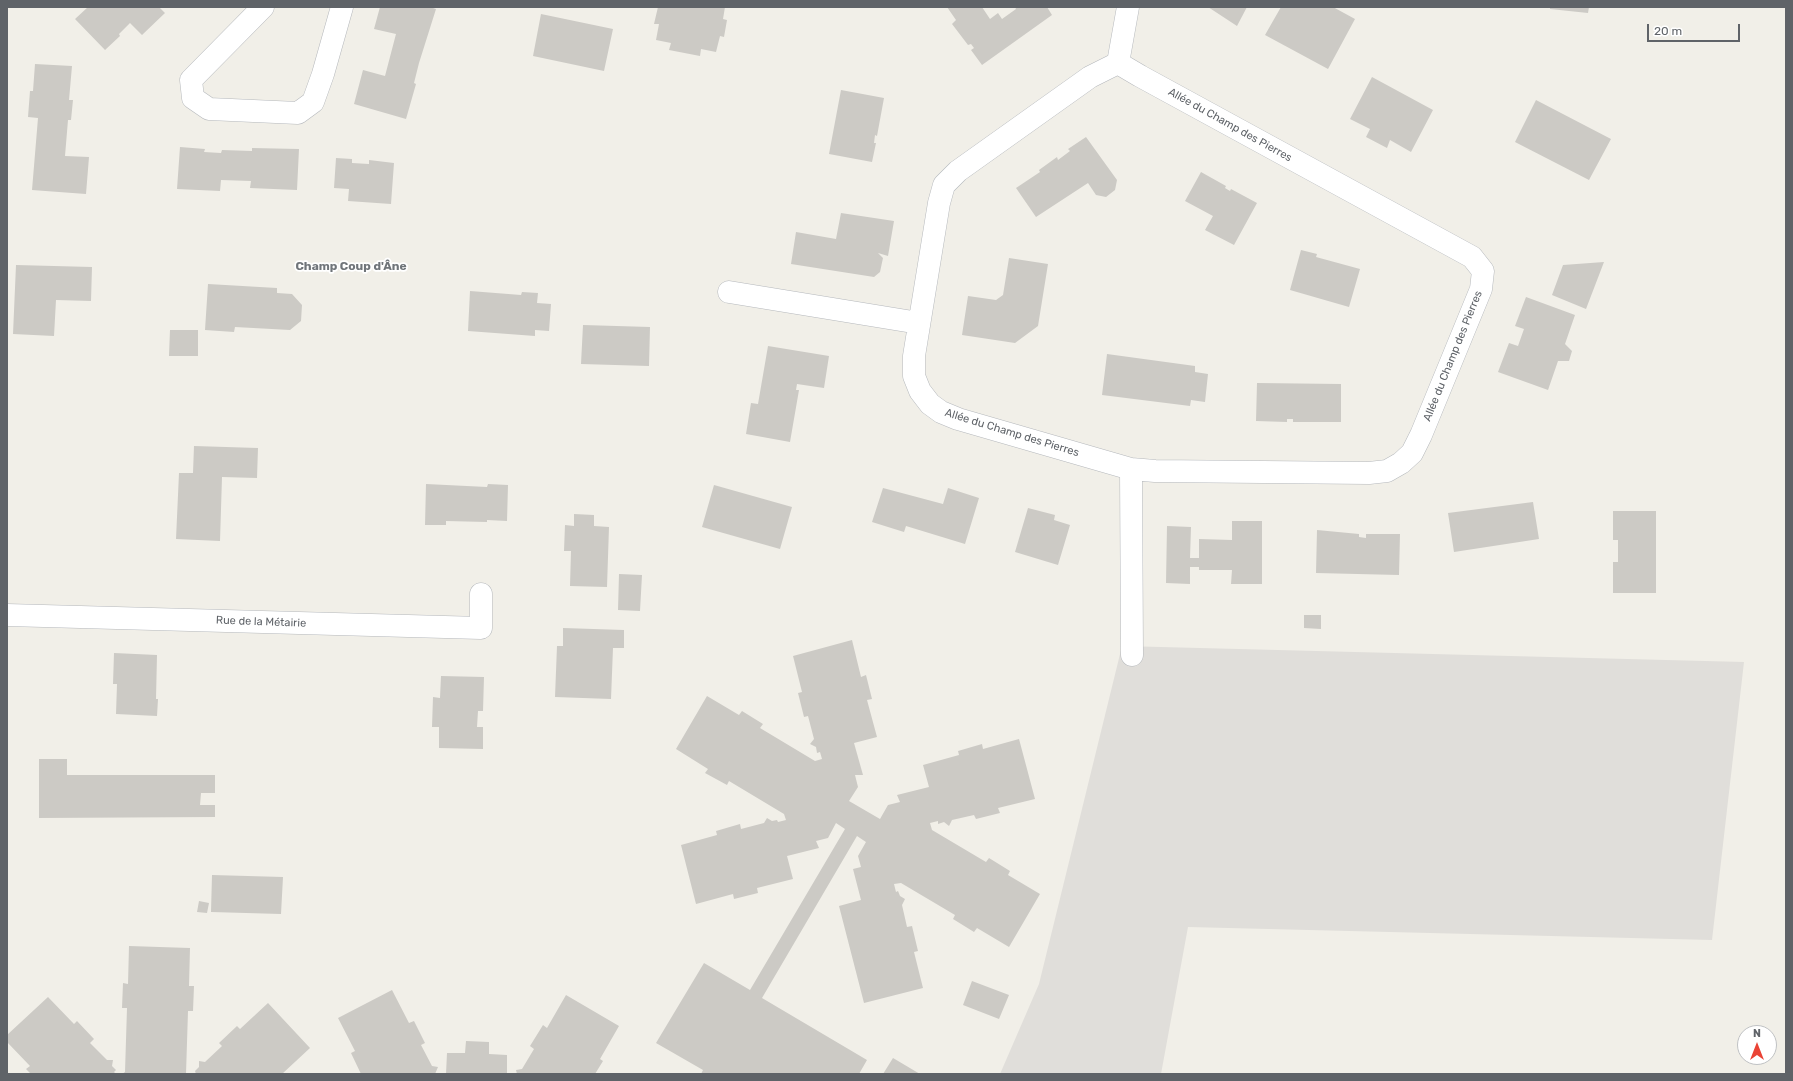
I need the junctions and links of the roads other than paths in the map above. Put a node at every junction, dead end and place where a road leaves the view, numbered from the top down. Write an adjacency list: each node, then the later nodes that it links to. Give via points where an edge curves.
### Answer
1 (262, 7): 2 (street, via 190,80 193,98 208,109 298,113 313,102)
2 (342, 7)
3 (1128, 7): 4 (street)
4 (1118, 63): 6 (street, Allée du Champ des Pierres, via 1090,77 958,171 944,185); 7 (street, Allée du Champ des Pierres, via 1472,257 1482,271 1481,289 1421,435 1412,453 1401,463 1386,471 1368,473)
5 (729, 292): 6 (street)
6 (919, 323): 7 (street, Allée du Champ des Pierres, via 914,376 920,391 930,404 941,412)
7 (1131, 469): 10 (street)
8 (481, 594): 9 (street, Rue de la Métairie, via 481,628)
9 (7, 615)
10 (1132, 655)

